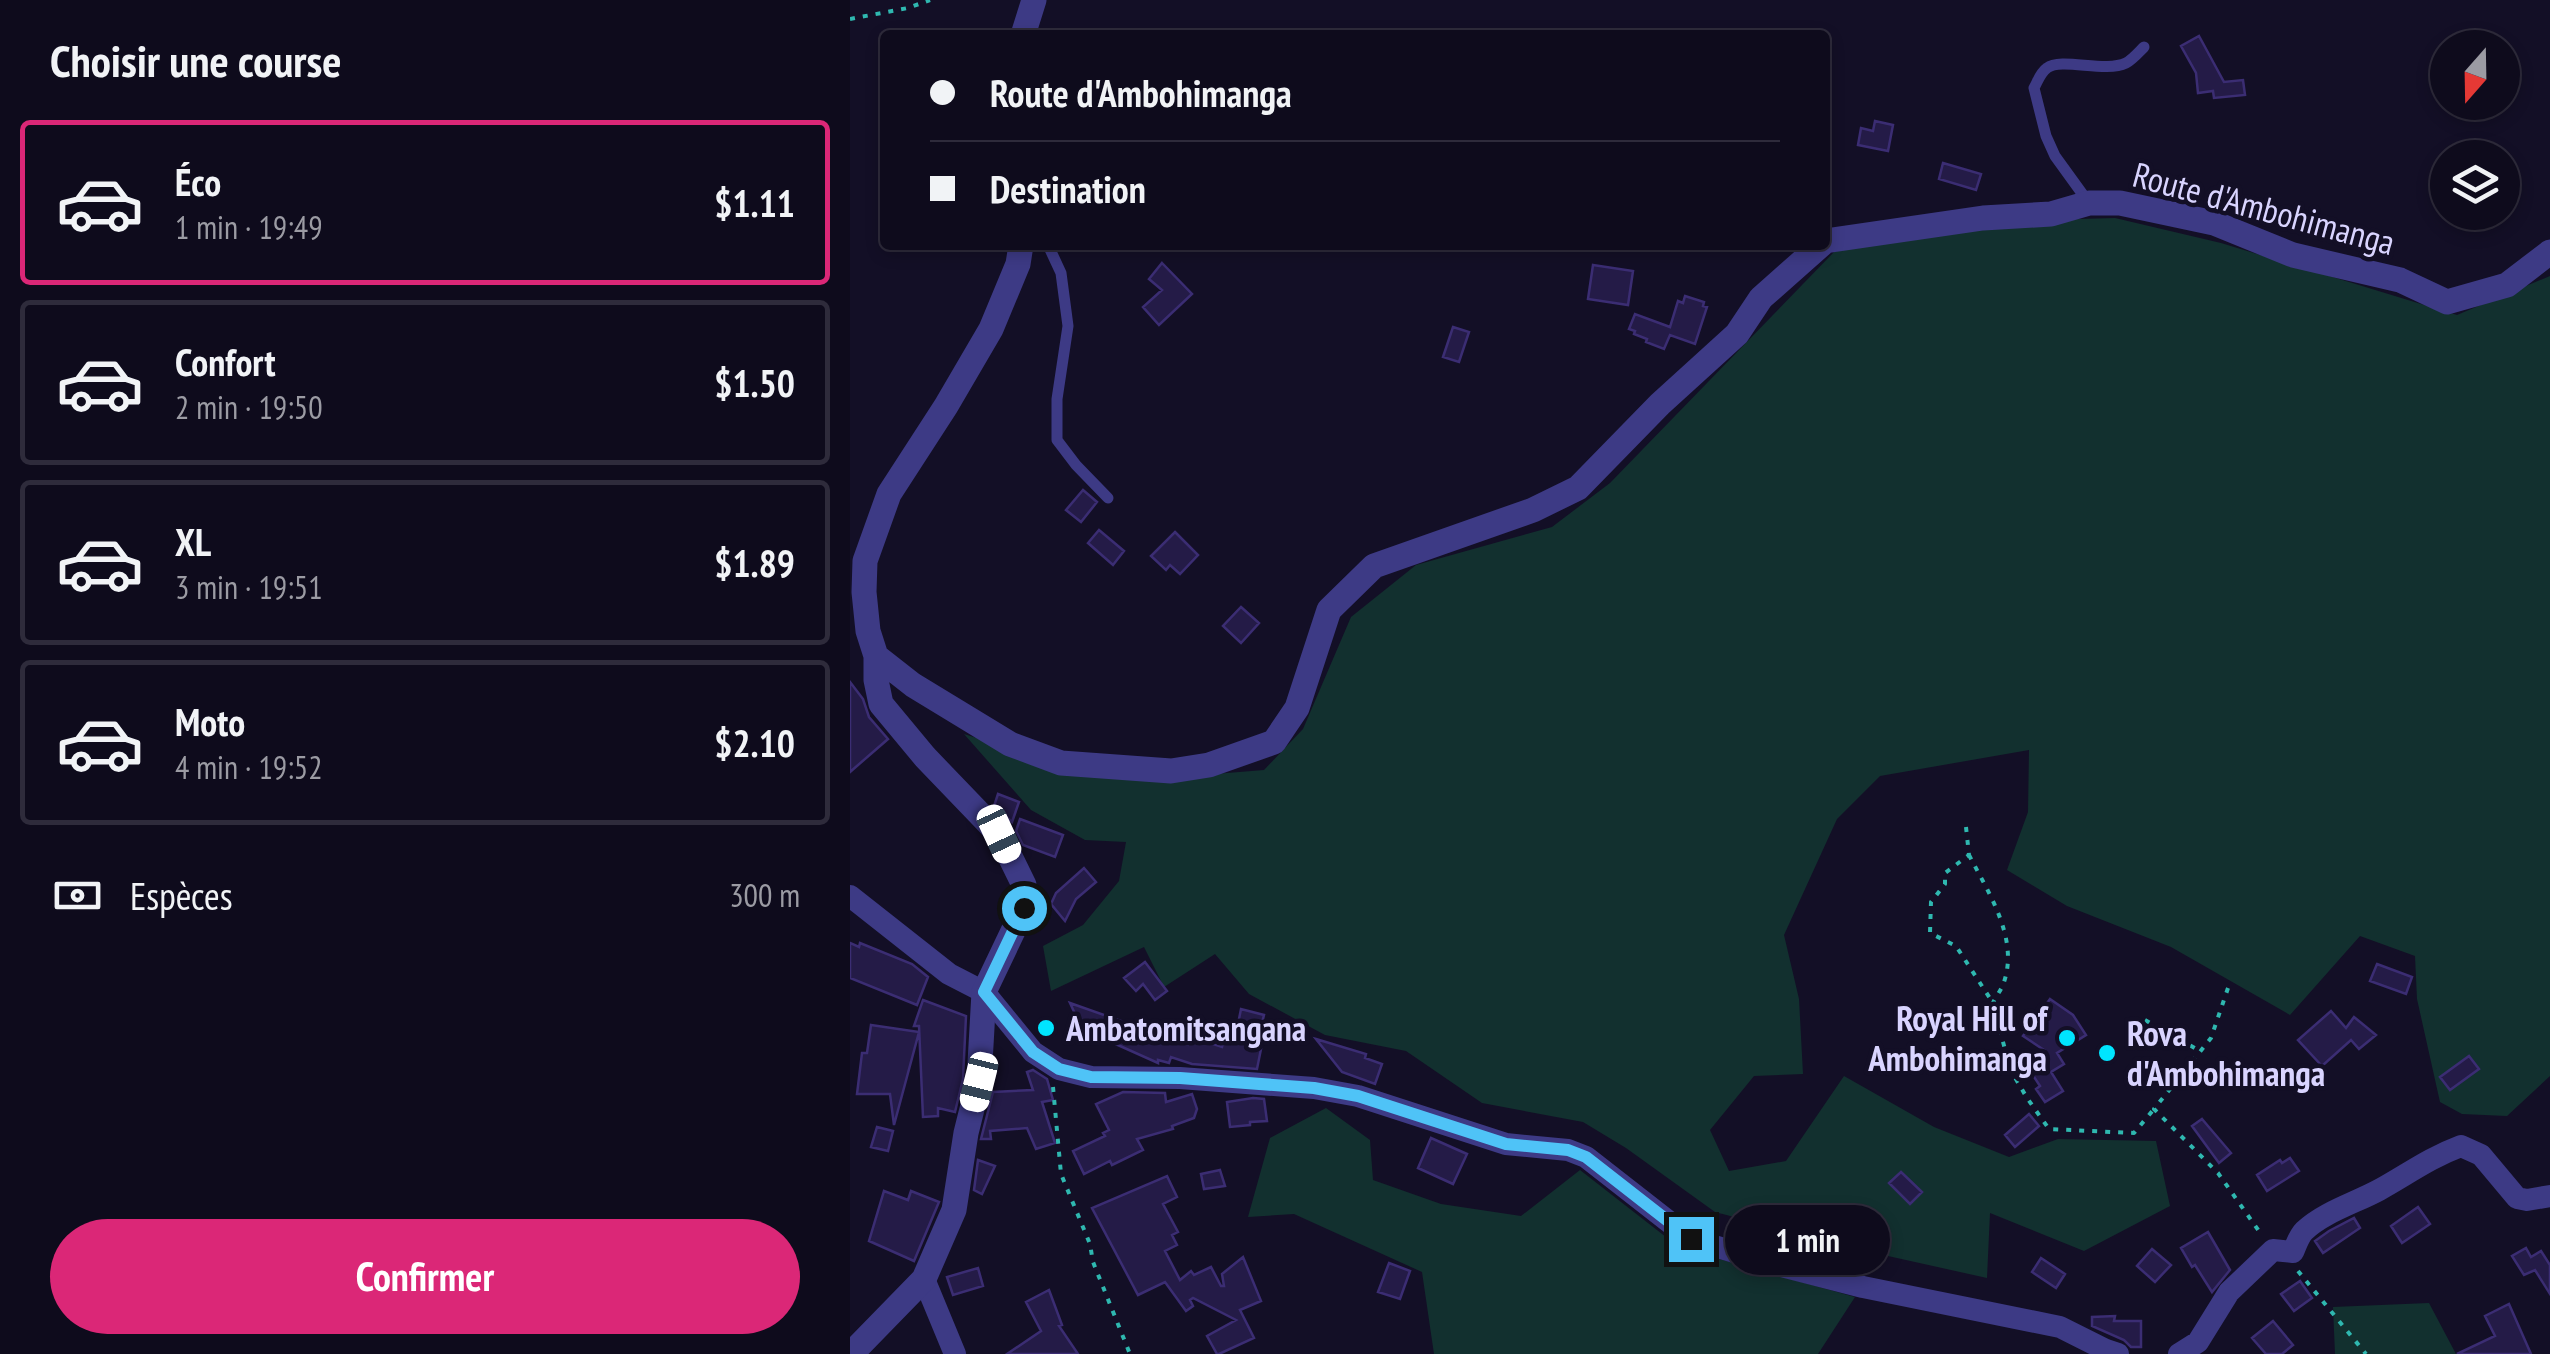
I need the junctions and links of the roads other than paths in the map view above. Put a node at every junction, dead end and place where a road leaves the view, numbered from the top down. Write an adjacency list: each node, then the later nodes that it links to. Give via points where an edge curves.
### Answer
1 (1034, 0): 2 (street)
2 (1024, 30)
3 (2144, 47): 4 (lane, via 2115,66 2055,64 2043,70 2034,88 2055,156)
4 (2089, 202): 5 (street, Route d'Ambohimanga, via 2051,214); 9 (street, Route d'Ambohimanga, via 2214,223 2293,256 2400,280 2447,302 2507,285)
5 (1830, 242)
6 (1021, 250): 11 (street, via 990,329 889,494 877,526 865,561 864,592)
7 (1050, 250): 10 (lane, via 1061,273 1068,326 1057,440)
8 (1815, 250): 11 (street, Route d'Ambohimanga, via 1578,488 1374,566 1329,610 1297,708 1274,742 1210,765 1170,770 1060,763 1010,744)
9 (2550, 252)
10 (1108, 498)
11 (876, 656): 13 (street, via 881,704 999,834 1024,885 1024,908)
12 (850, 896): 13 (street, via 949,974)
13 (984, 992): 15 (street, via 979,1082 954,1210); 18 (street, via 1033,1052 1059,1069 1091,1077 1314,1088 1506,1144 1568,1150 1691,1239 1863,1287 2060,1326)
14 (2550, 1196): 19 (street, via 2516,1198 2481,1156 2461,1146 2432,1157 2312,1225 2229,1292 2198,1342)
15 (924, 1279): 16 (street); 17 (street)
16 (851, 1354)
17 (955, 1354)
18 (2118, 1354)
19 (2180, 1354)

